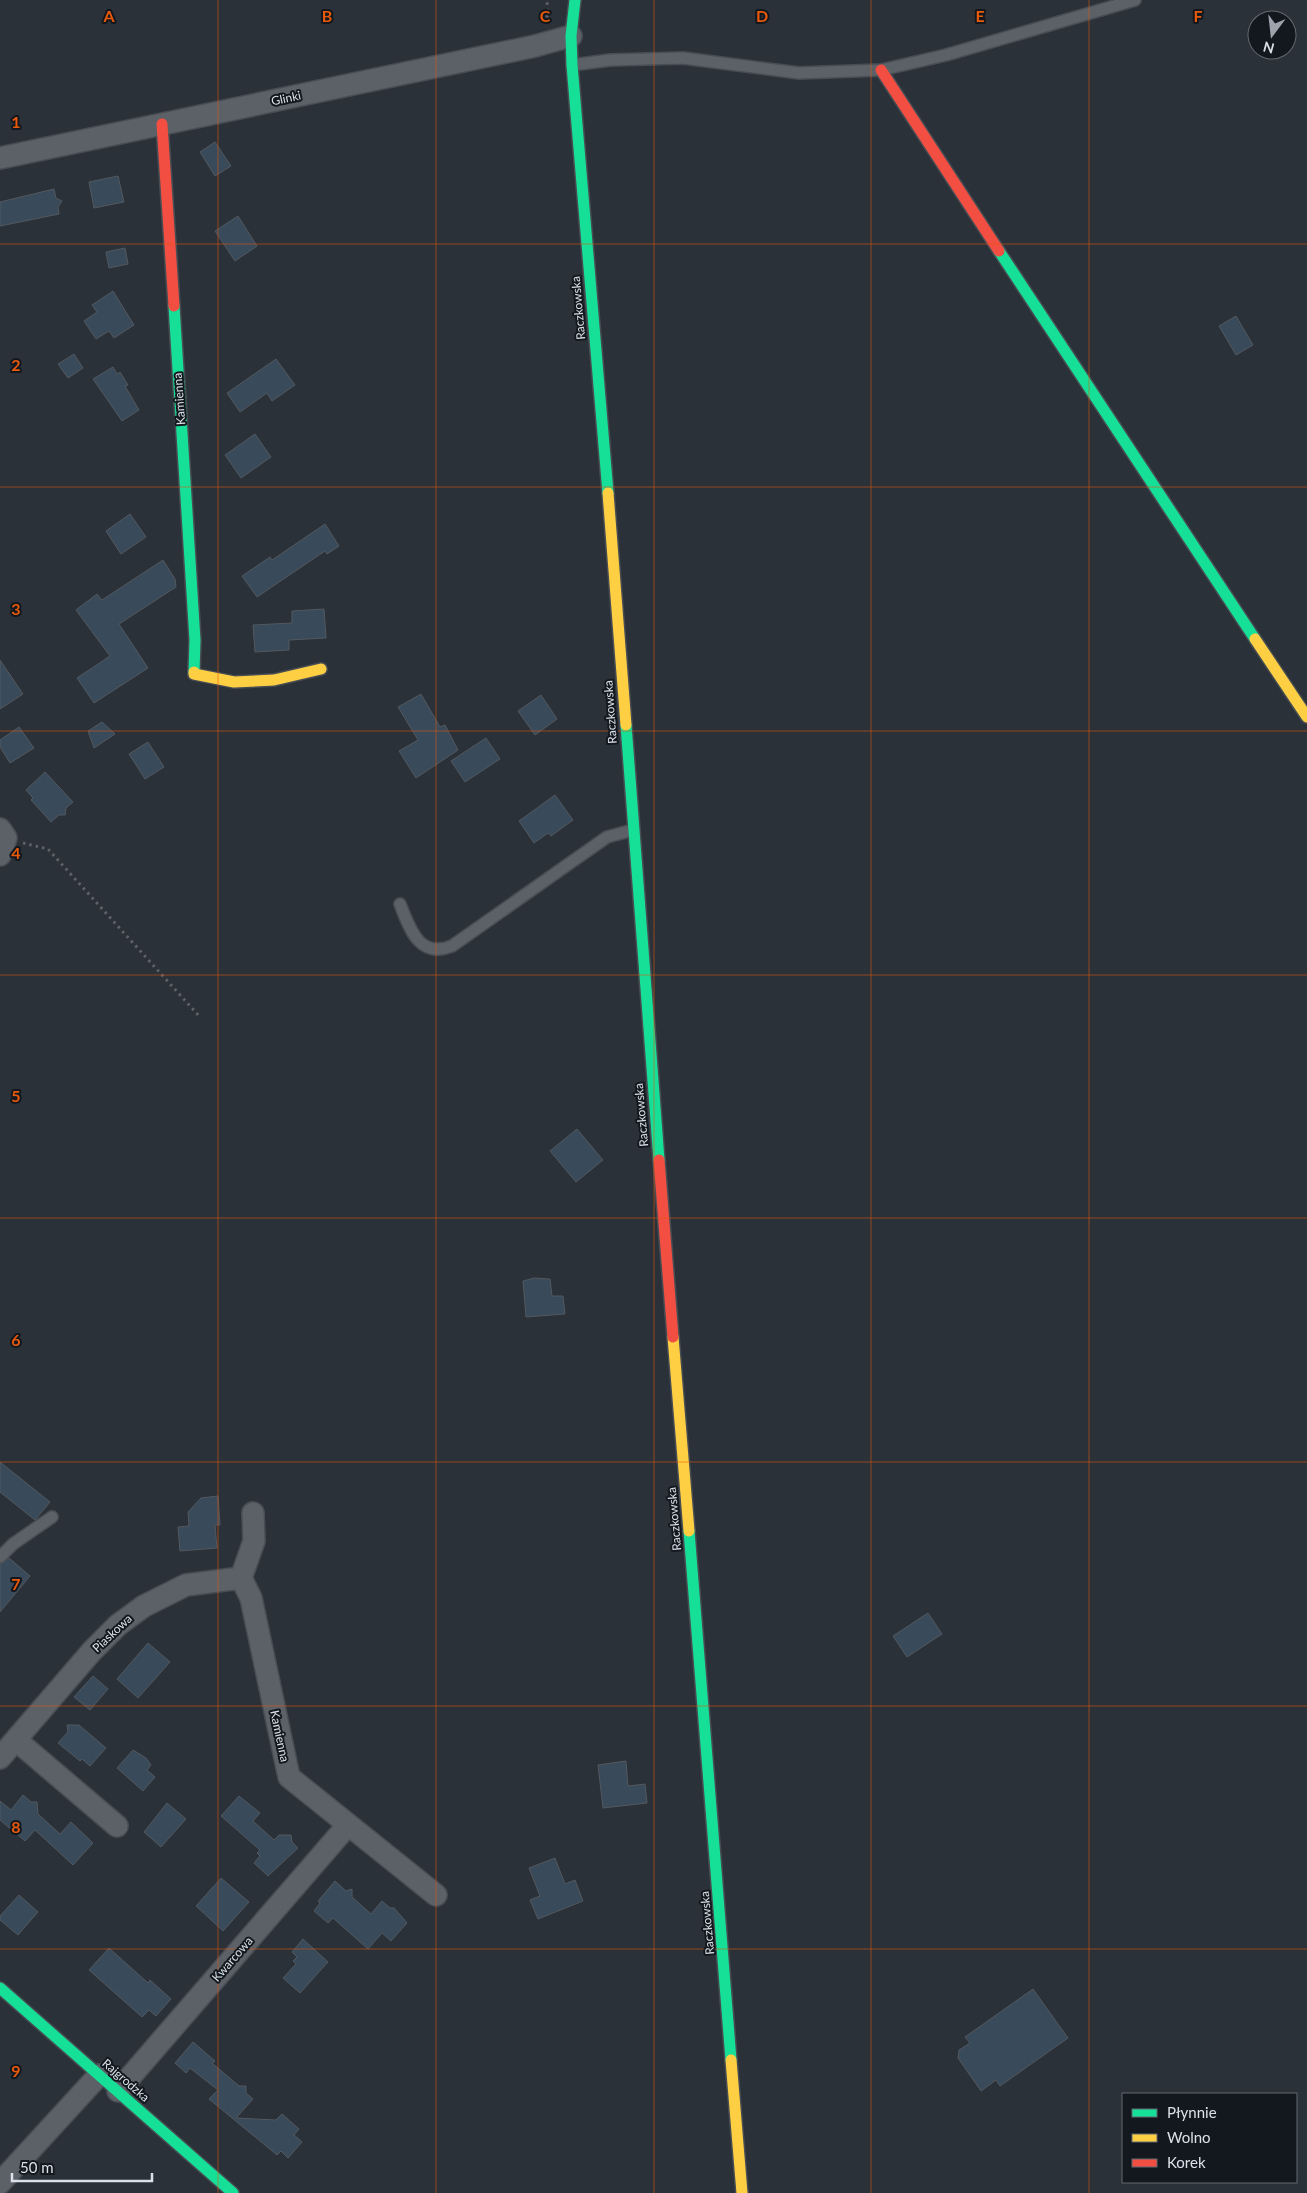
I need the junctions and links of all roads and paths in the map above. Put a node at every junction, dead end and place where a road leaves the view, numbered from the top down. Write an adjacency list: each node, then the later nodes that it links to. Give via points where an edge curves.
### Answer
1 (575, 0): 4 (street, Raczkowska)
2 (1135, 0): 6 (lane, via 946,55)
3 (561, 13): 4 (street, Raczkowska)
4 (571, 36): 5 (street, Raczkowska); 7 (street, Glinki)
5 (572, 65): 6 (lane, via 610,60 683,58 799,73); 11 (street, Raczkowska)
6 (881, 70): 10 (street)
7 (162, 124): 8 (street, Glinki); 9 (street, Kamienna, via 195,640 194,674 234,682 274,680)
8 (0, 158)
9 (320, 669)
10 (1307, 717)
11 (633, 830): 13 (lane, via 607,837 441,951 422,945 411,931); 29 (street, Raczkowska)
12 (2, 841): 14 (path, via 48,848)
13 (400, 904)
14 (200, 1017)
15 (253, 1513): 18 (street, via 254,1541)
16 (52, 1517): 17 (lane)
17 (0, 1557)
18 (241, 1578): 19 (street, Piaskowa, via 186,1585 144,1606 118,1625 92,1651); 22 (street, Kamienna, via 251,1598 289,1777)
19 (16, 1740): 20 (street, Piaskowa); 21 (street)
20 (0, 1758)
21 (117, 1826)
22 (347, 1826): 23 (street, Kamienna); 26 (street, Kwarcowa)
23 (436, 1895)
24 (0, 1988): 25 (street, Rajgrodzka)
25 (99, 2075): 26 (street, Rajgrodzka); 27 (street)
26 (118, 2092): 28 (street, Rajgrodzka)
27 (0, 2183)
28 (233, 2193)
29 (742, 2193)

